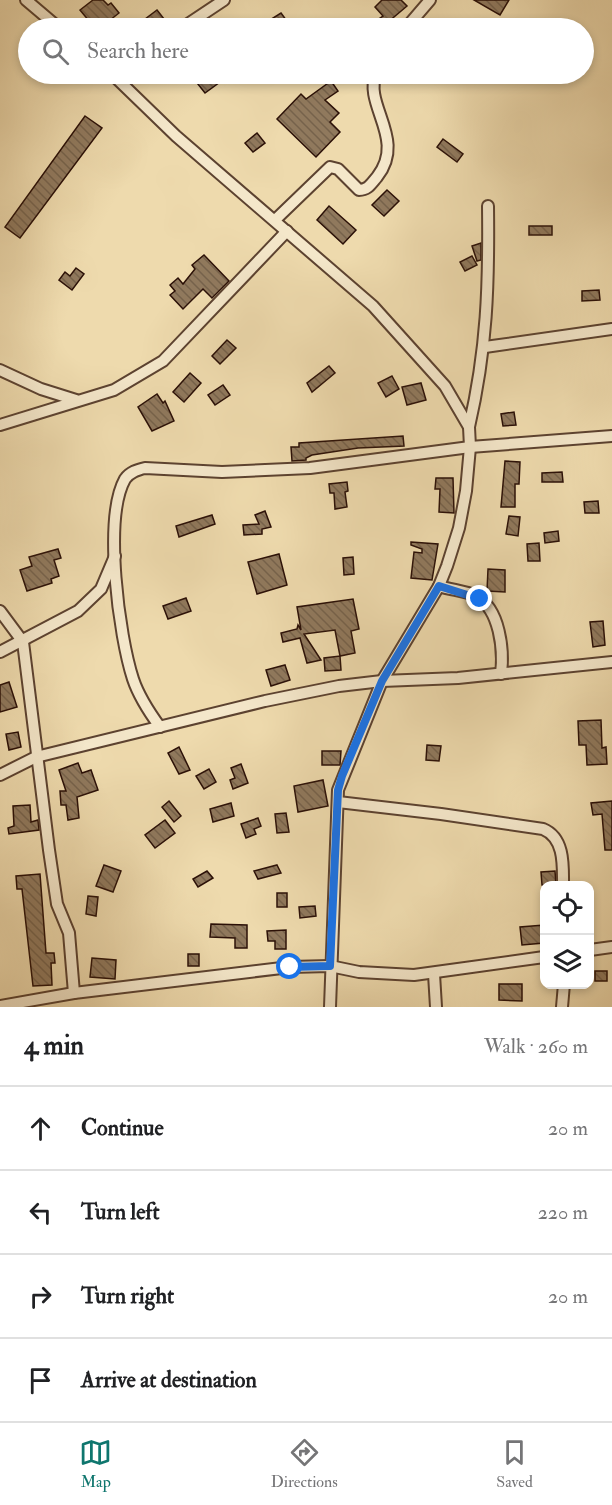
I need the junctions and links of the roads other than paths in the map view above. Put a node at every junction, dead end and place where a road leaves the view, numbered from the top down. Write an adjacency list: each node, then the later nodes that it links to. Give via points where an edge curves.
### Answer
1 (26, 0): 4 (street)
2 (224, 0): 5 (street)
3 (430, 0): 6 (street)
4 (47, 18)
5 (198, 18)
6 (415, 18)
7 (125, 84): 10 (street, via 176,136)
8 (374, 84): 10 (street, via 388,145 387,160 380,173 368,188 359,190 338,169 330,167)
9 (488, 206): 13 (street)
10 (275, 220): 11 (street)
11 (287, 231): 15 (street, via 163,361 114,390); 17 (street, via 409,343 445,386)
12 (612, 329): 13 (street)
13 (485, 347): 17 (street)
14 (0, 370): 15 (street)
15 (76, 400): 16 (street)
16 (0, 425)
17 (469, 427): 19 (street)
18 (612, 436): 19 (street)
19 (470, 447): 20 (street, via 310,468 134,471 126,477 115,508); 21 (street, via 459,528)
20 (116, 553): 23 (street, via 95,596 78,611); 28 (street, via 124,644 137,688)
21 (439, 586): 26 (street, via 477,596 485,604 500,636); 27 (street)
22 (0, 611): 23 (street)
23 (23, 642): 24 (street); 29 (street)
24 (0, 652)
25 (612, 662): 26 (street)
26 (501, 674): 27 (street)
27 (382, 681): 28 (street, via 305,692); 31 (street, via 342,776)
28 (160, 727): 29 (street)
29 (36, 757): 30 (street); 39 (street, via 57,904 70,940)
30 (0, 775)
31 (338, 802): 32 (street, via 543,829 562,854); 36 (street)
32 (563, 881)
33 (612, 947): 34 (street)
34 (594, 949)
35 (540, 958): 37 (street)
36 (330, 966): 37 (street, via 394,976); 39 (street, via 279,968); 41 (street)
37 (434, 974): 42 (street)
38 (564, 989): 43 (street)
39 (74, 993): 40 (street)
40 (0, 1006)
41 (330, 1007)
42 (436, 1007)
43 (562, 1007)

